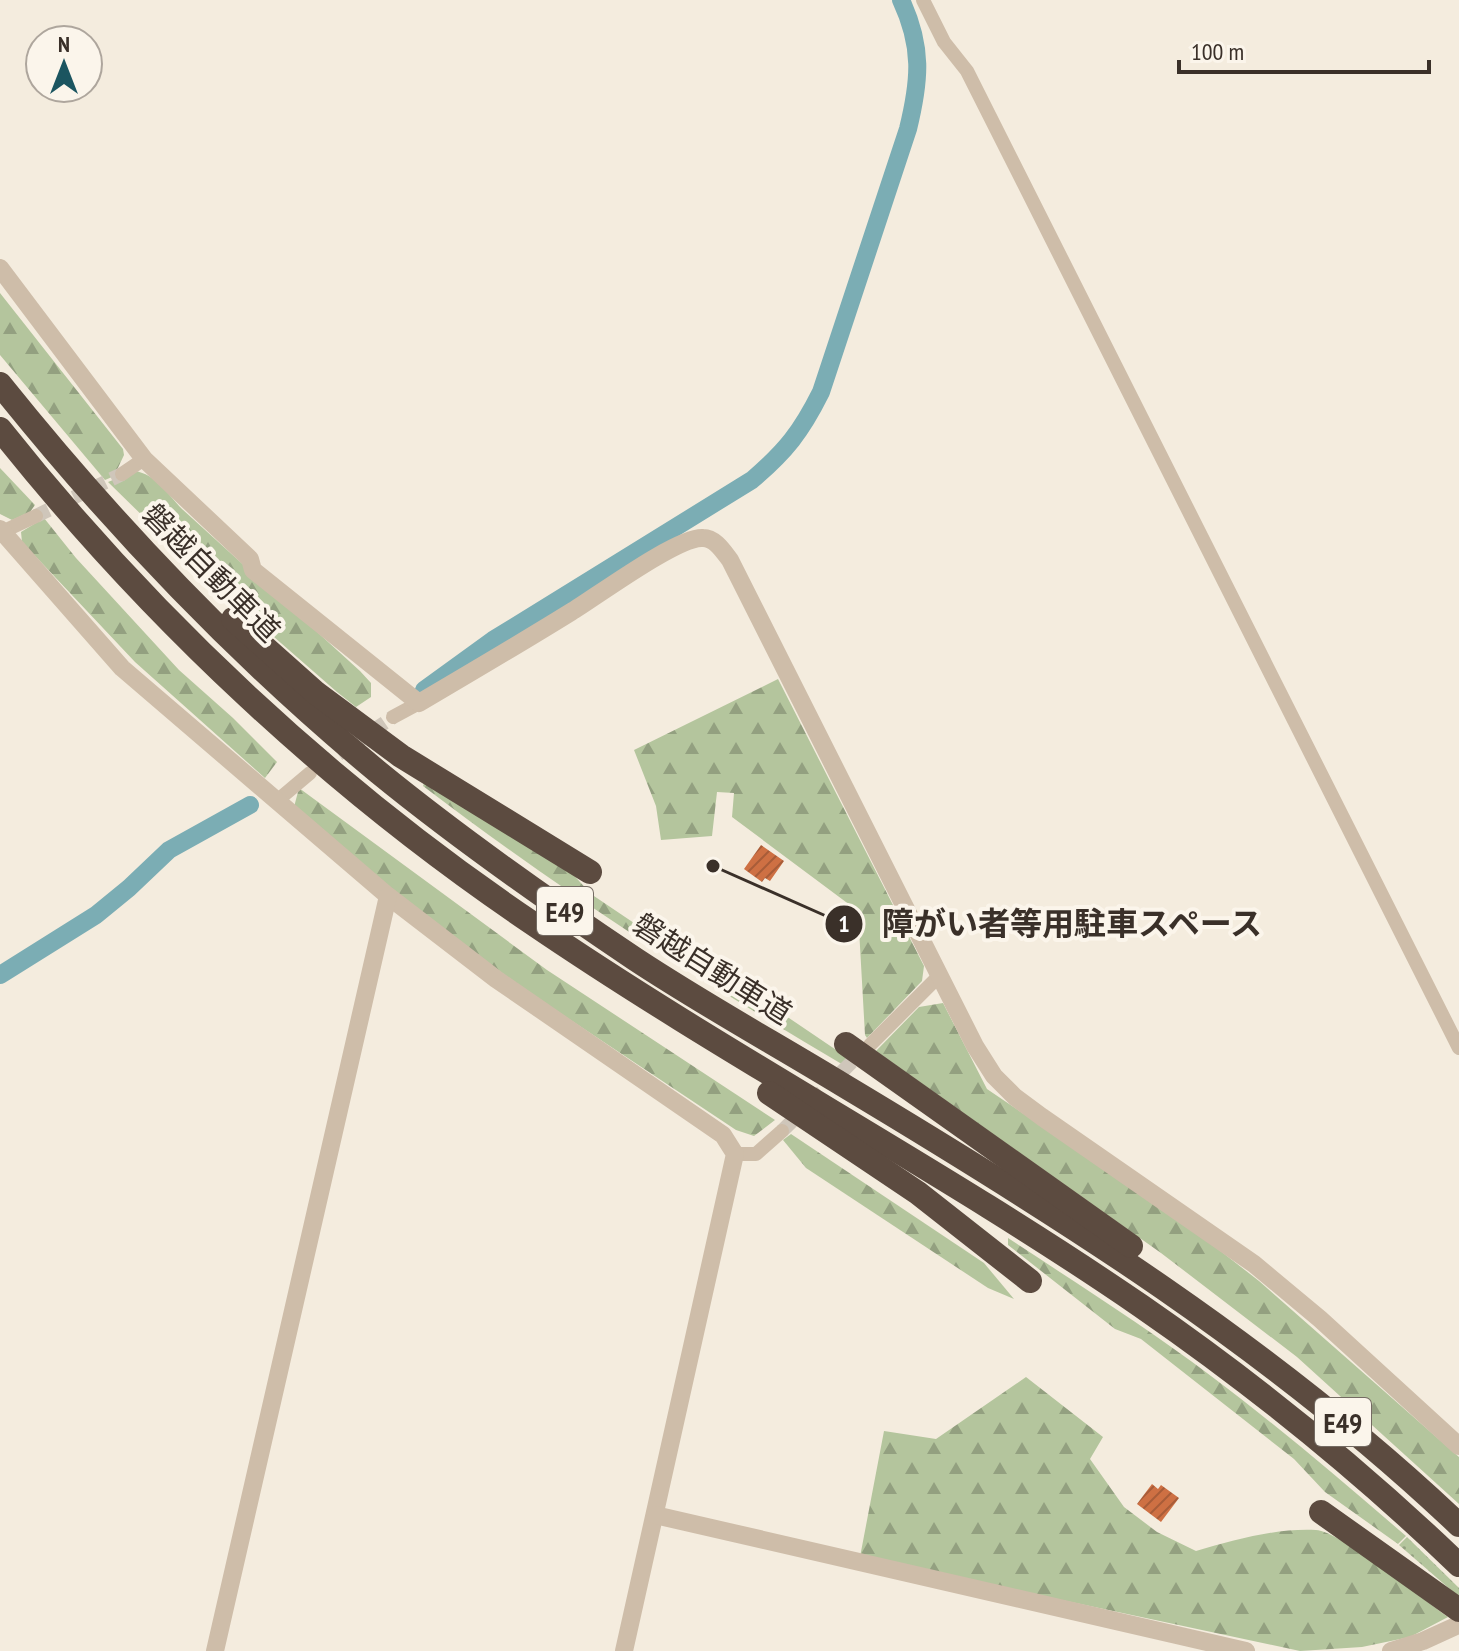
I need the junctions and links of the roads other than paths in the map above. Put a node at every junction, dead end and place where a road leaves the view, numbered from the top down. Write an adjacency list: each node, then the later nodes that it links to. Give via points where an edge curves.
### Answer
1 (923, 0): 19 (street, via 944,42 967,71)
2 (0, 268): 6 (street)
3 (0, 384): 5 (highway, 磐越自動車道 / E49)
4 (0, 429): 17 (highway, 磐越自動車道 / E49, via 114,562 279,725 437,855)
5 (51, 447): 14 (highway, via 316,693 401,756); 23 (highway, 磐越自動車道 / E49, via 137,545 244,652 303,708 454,832 640,962 1051,1213)
6 (144, 459): 7 (street); 10 (street, via 250,559 253,570)
7 (122, 474)
8 (36, 516): 9 (street)
9 (1, 531): 13 (street, via 122,668)
10 (419, 703): 11 (street); 16 (street, via 673,548 706,537 730,560)
11 (393, 717)
12 (310, 773): 13 (street)
13 (278, 800): 15 (street)
14 (590, 872)
15 (388, 896): 21 (street, via 496,979 723,1135); 31 (street)
16 (940, 975): 18 (street); 24 (street, via 975,1046 1015,1097 1254,1264)
17 (626, 986): 22 (highway, via 718,1060 918,1193); 28 (highway, 磐越自動車道 / E49, via 1142,1307 1314,1436)
18 (858, 1044): 23 (highway, via 1167,1272)
19 (1459, 1048)
20 (782, 1131): 21 (street, via 756,1154)
21 (735, 1154): 26 (street)
22 (1030, 1281)
23 (1221, 1327): 27 (highway, 磐越自動車道 / E49, via 1344,1423)
24 (1459, 1446)
25 (1321, 1512): 29 (highway)
26 (655, 1515): 32 (street); 33 (street)
27 (1459, 1525)
28 (1459, 1565)
29 (1457, 1618): 30 (street)
30 (1428, 1646): 34 (street)
31 (215, 1651)
32 (624, 1651)
33 (1246, 1651)
34 (1391, 1651)

